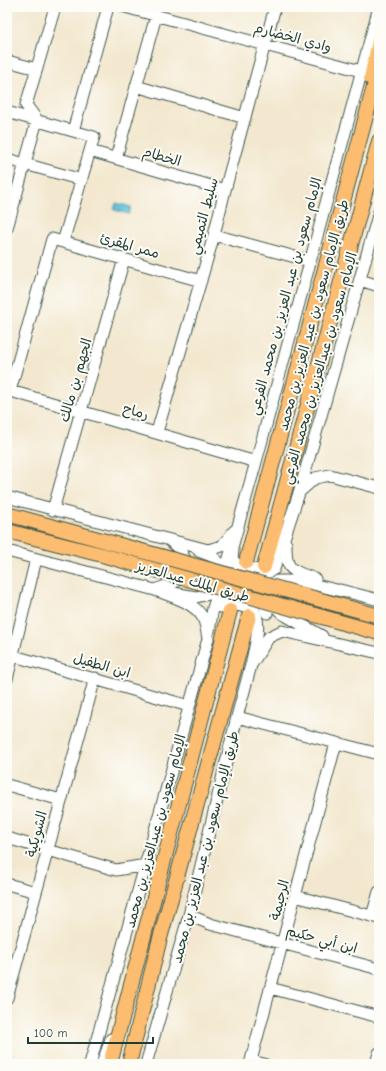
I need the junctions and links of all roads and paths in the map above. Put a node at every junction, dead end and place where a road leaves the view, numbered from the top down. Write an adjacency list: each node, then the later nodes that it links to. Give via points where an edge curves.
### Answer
1 (55, 7): 11 (street)
2 (108, 7): 18 (street)
3 (125, 7): 6 (street, وادي الخضارم)
4 (275, 7): 8 (street, سليط التميمي)
5 (379, 7): 12 (street, الإمام سعود بن عبد العزيز بن محمد الفرعي)
6 (156, 16): 8 (street, وادي الخضارم); 13 (street)
7 (379, 41): 14 (main road, via 370,80)
8 (265, 45): 12 (street, وادي الخضارم); 16 (street, سليط التميمي)
9 (7, 60): 11 (street)
10 (379, 68): 14 (main road, طريق الإمام سعود بن عبد العزيز بن محمد)
11 (37, 69): 17 (street, via 26,105)
12 (361, 71): 31 (street, الإمام سعود بن عبد العزيز بن محمد الفرعي)
13 (136, 86): 16 (street); 21 (street)
14 (373, 90): 50 (main road, طريق الإمام سعود بن عبد العزيز بن محمد)
15 (7, 112): 17 (street)
16 (245, 118): 25 (street, سليط التميمي)
17 (37, 120): 18 (street); 23 (street)
18 (73, 131): 20 (street, via 94,137)
19 (379, 141): 52 (main road, طريق الإمام سعود بن عبد العزيز بن محمد)
20 (90, 151): 21 (street, الخطام); 24 (street)
21 (116, 158): 25 (street, الخطام)
22 (7, 159): 23 (street)
23 (25, 164): 24 (street); 27 (street)
24 (82, 180): 29 (street)
25 (225, 190): 28 (street, سليط التميمي)
26 (379, 212): 33 (street, الإمام سعود بن عبدالعزيز بن محمد الفرعي)
27 (7, 228)
28 (214, 235): 31 (street); 32 (street, سليط التميمي)
29 (63, 242): 30 (street, ممر المقرئ); 35 (street, ممر المقرئ, via 52,239)
30 (124, 259): 32 (street, ممر المقرئ); 36 (street, الجهم بن مالك)
31 (310, 261): 38 (street, الإمام سعود بن عبد العزيز بن محمد الفرعي)
32 (201, 280): 37 (street, سليط التميمي)
33 (360, 280): 34 (street); 40 (street, الإمام سعود بن عبدالعزيز بن محمد الفرعي)
34 (379, 286)
35 (8, 391): 36 (street, رماح)
36 (82, 411): 37 (street, رماح); 42 (street, الجهم بن مالك)
37 (157, 432): 38 (street, رماح)
38 (256, 462): 44 (street, الإمام سعود بن عبد العزيز بن محمد الفرعي)
39 (379, 488): 40 (street, via 330,475 315,478)
40 (299, 493): 46 (street, الإمام سعود بن عبدالعزيز بن محمد الفرعي)
41 (7, 497): 42 (street)
42 (53, 510): 47 (street)
43 (7, 514): 64 (main road, طريق الملك عبدالعزيز, bridge)
44 (237, 528): 46 (street, via 232,558 236,564 267,573 274,569); 47 (street, via 222,546 208,550); 51 (street)
45 (7, 531): 65 (main road, طريق الملك عبدالعزيز, bridge)
46 (286, 533): 53 (street); 58 (street, via 286,562 292,570)
47 (165, 538): 51 (street); 55 (street, via 178,548 187,563 178,581)
48 (7, 551): 49 (street)
49 (36, 559): 55 (street); 69 (street)
50 (246, 562)
51 (227, 563): 56 (street); 57 (street)
52 (264, 567)
53 (281, 568): 54 (street); 56 (street, via 275,576)
54 (277, 582): 56 (street); 58 (street, via 299,581); 61 (street)
55 (155, 590): 57 (street, via 196,597); 66 (street, الإمام سعود بن عبدالعزيز بن محمد, via 199,612 204,620)
56 (249, 590): 57 (street); 60 (street, via 220,599); 61 (street)
57 (218, 591): 60 (street)
58 (345, 592): 59 (street); 67 (street, via 316,590 309,594 303,603 305,622)
59 (379, 600)
60 (212, 608): 66 (street)
61 (268, 608): 67 (street); 70 (street, via 266,622)
62 (230, 611): 90 (main road, الإمام سعود بن عبدالعزيز بن محمد)
63 (249, 616): 99 (main road, via 159,942)
64 (379, 616)
65 (379, 633)
66 (208, 639): 70 (street, via 219,609 223,605 228,602 254,610 258,617 258,628); 73 (street, الإمام سعود بن عبدالعزيز بن محمد)
67 (334, 642): 68 (street); 70 (street, طريق الإمام سعود بن عبد العزيز بن محمد, via 282,631 270,637)
68 (379, 653)
69 (10, 655): 71 (street, ابن الطفيل); 72 (street)
70 (251, 665): 74 (street, طريق الإمام سعود بن عبد العزيز بن محمد)
71 (95, 678): 73 (street, ابن الطفيل); 78 (street, الشويكية)
72 (7, 679)
73 (189, 706): 81 (street, الإمام سعود بن عبدالعزيز بن محمد)
74 (237, 717): 75 (street); 86 (street, طريق الإمام سعود بن عبد العزيز بن محمد)
75 (336, 743): 76 (street); 85 (street, الرجيمة)
76 (379, 754)
77 (7, 785): 78 (street)
78 (61, 800): 80 (street, الشويكية)
79 (7, 838): 80 (street)
80 (48, 849): 81 (street, via 116,870); 83 (street, الشويكية)
81 (146, 865): 96 (street, الإمام سعود بن عبدالعزيز بن محمد)
82 (7, 884): 83 (street)
83 (36, 892): 92 (street, الشويكية)
84 (379, 892): 87 (street)
85 (295, 896): 87 (street); 88 (street, الرجيمة)
86 (189, 915): 88 (street, ابن أبي حكيم, via 210,924); 100 (street, طريق الإمام سعود بن عبد العزيز بن محمد)
87 (376, 917)
88 (282, 944): 89 (street, ابن أبي حكيم); 91 (street, الرجيمة)
89 (379, 969)
90 (134, 977): 97 (street); 98 (main road, الإمام سعود بن عبدالعزيز بن محمد)
91 (270, 988): 93 (street); 95 (street, الرجيمة)
92 (7, 998)
93 (379, 1017)
94 (379, 1052): 102 (street)
95 (250, 1062): 101 (street)
96 (90, 1064)
97 (102, 1064)
98 (110, 1064)
99 (129, 1064)
100 (146, 1064)
101 (264, 1064)
102 (376, 1064)

